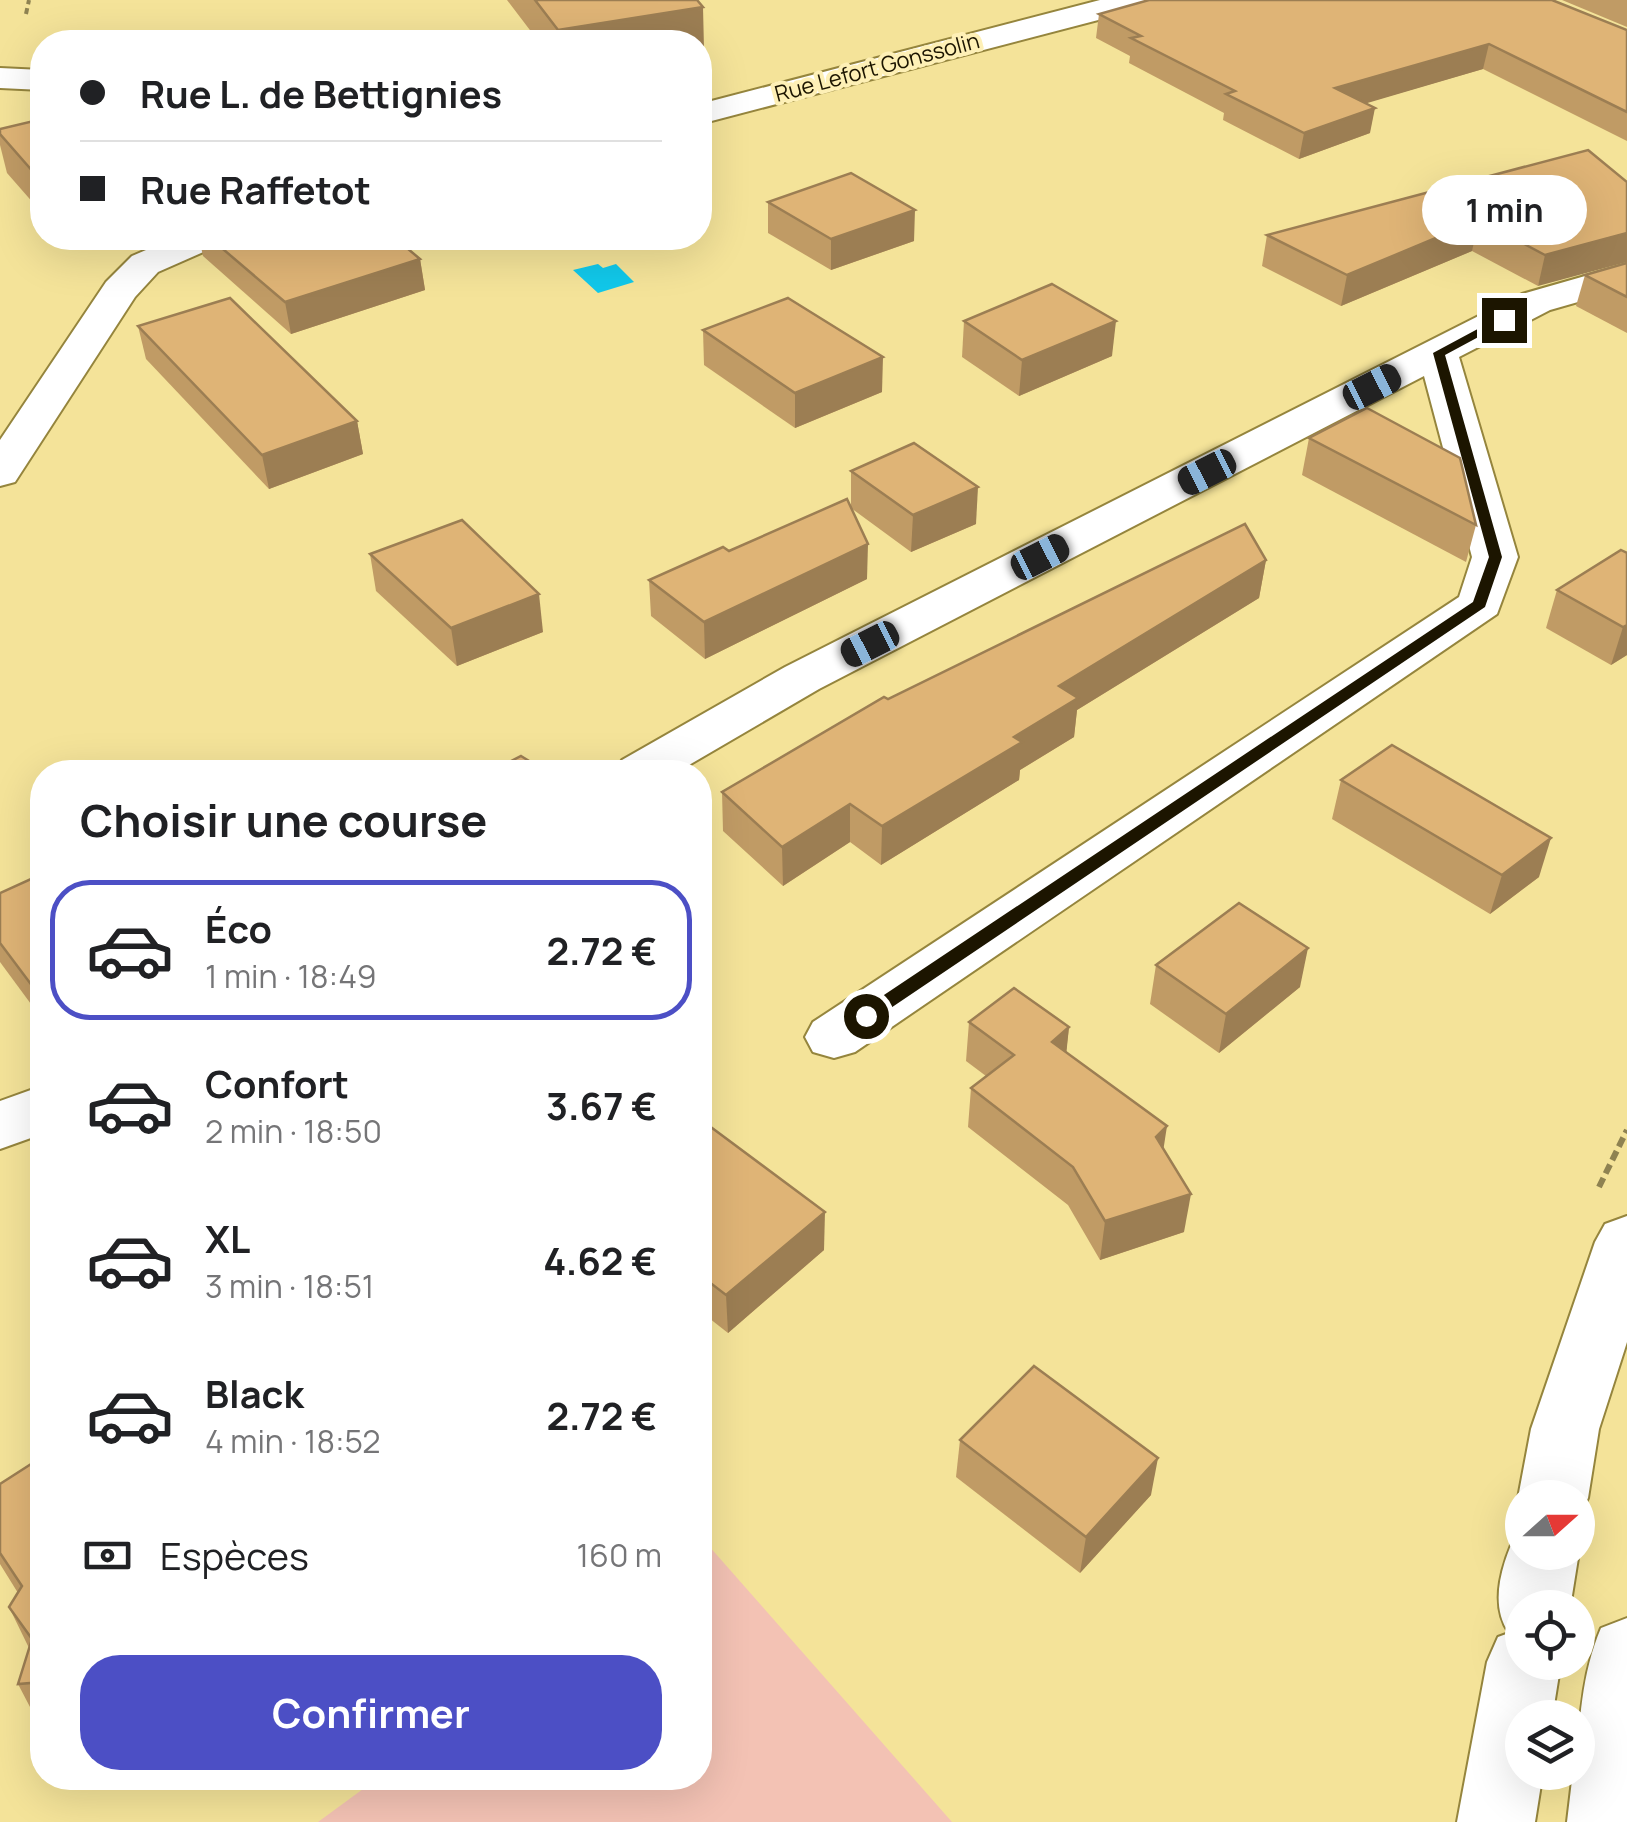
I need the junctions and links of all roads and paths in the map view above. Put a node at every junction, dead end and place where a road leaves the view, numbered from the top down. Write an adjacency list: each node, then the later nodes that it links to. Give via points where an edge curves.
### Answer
1 (29, 0): 3 (path)
2 (1137, 0): 4 (street, Rue Lefort Gonssolin)
3 (26, 14)
4 (1054, 21): 7 (street, Rue Lefort Gonssolin, via 944,26); 8 (street, Rue Lefort Gonssolin)
5 (0, 78): 6 (street)
6 (30, 79)
7 (712, 85)
8 (712, 111)
9 (179, 250): 12 (street, via 145,264 120,290)
10 (1627, 276): 11 (street, via 1536,302)
11 (1438, 353): 13 (street, via 802,678); 14 (street, via 1496,557 1480,604)
12 (0, 472)
13 (661, 760)
14 (834, 1037)
15 (30, 1114): 16 (street)
16 (0, 1126)
17 (1627, 1242): 18 (street, via 1565,1429)
18 (1556, 1480)
19 (1627, 1653): 22 (street)
20 (1521, 1680): 21 (street)
21 (1496, 1822)
22 (1606, 1822)

